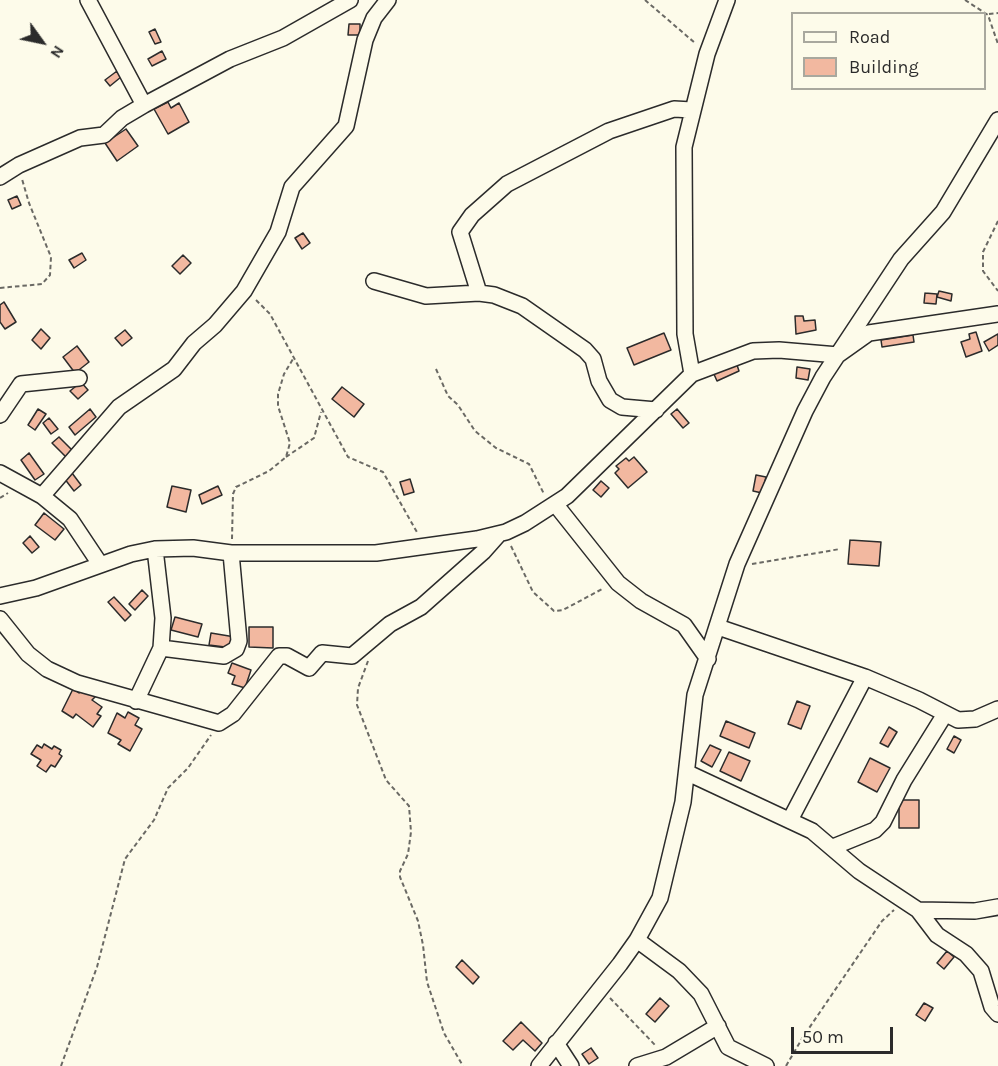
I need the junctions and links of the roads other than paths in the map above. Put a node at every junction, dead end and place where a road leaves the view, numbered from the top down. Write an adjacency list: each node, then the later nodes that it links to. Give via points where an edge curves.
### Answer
1 (88, 0): 5 (street)
2 (350, 0): 5 (street, via 283,38 230,59)
3 (388, 0): 18 (street, via 374,18 365,40 346,126 292,188 278,232 244,291 174,369 119,407)
4 (727, 0): 6 (street)
5 (144, 105): 8 (street, via 104,135 80,138)
6 (692, 110): 10 (street, via 674,109 609,131 507,184 472,215 460,232); 13 (street, via 684,147 682,218 685,334)
7 (998, 120): 12 (street, via 943,212 901,259)
8 (0, 177)
9 (374, 281): 10 (street, via 426,296)
10 (479, 293): 15 (street, via 522,306 585,350 593,359 610,400 622,407)
11 (998, 314): 12 (street, via 869,333)
12 (838, 355): 13 (street, via 753,351); 26 (street, via 805,411 737,564)
13 (692, 374): 15 (street)
14 (79, 378): 16 (street, via 21,384)
15 (656, 410): 19 (street)
16 (0, 415)
17 (0, 473): 18 (street)
18 (42, 496): 23 (street, via 70,519)
19 (556, 505): 20 (street); 28 (street, via 618,582 641,601 684,625)
20 (502, 533): 22 (street, via 424,547 356,553); 30 (street, via 421,607 390,624 352,656 322,653 309,668 279,656 233,714 219,723)
21 (155, 549): 22 (street); 23 (street); 27 (street, via 164,618)
22 (231, 553): 27 (street, via 239,641 236,649 224,656)
23 (100, 564): 24 (street, via 63,579)
24 (0, 596)
25 (0, 619): 30 (street, via 28,654 47,669 77,683)
26 (718, 627): 28 (street); 29 (street)
27 (161, 648): 30 (street)
28 (708, 659): 33 (street, via 695,695)
29 (865, 676): 32 (street); 34 (street)
30 (136, 700)
31 (998, 709): 32 (street, via 975,719 958,720)
32 (945, 714): 35 (street, via 883,822 875,830)
33 (688, 773): 34 (street); 38 (street, via 665,883)
34 (790, 820): 35 (street)
35 (833, 847): 37 (street, via 859,871)
36 (998, 907): 37 (street, via 975,911)
37 (918, 910): 39 (street, via 937,935 966,954 981,971 992,1007)
38 (637, 940): 40 (street, via 679,971 701,994); 41 (street)
39 (998, 1014)
40 (718, 1026): 44 (street, via 666,1057); 45 (street, via 728,1047)
41 (556, 1042): 42 (street); 43 (street)
42 (539, 1066)
43 (571, 1066)
44 (637, 1066)
45 (766, 1066)

